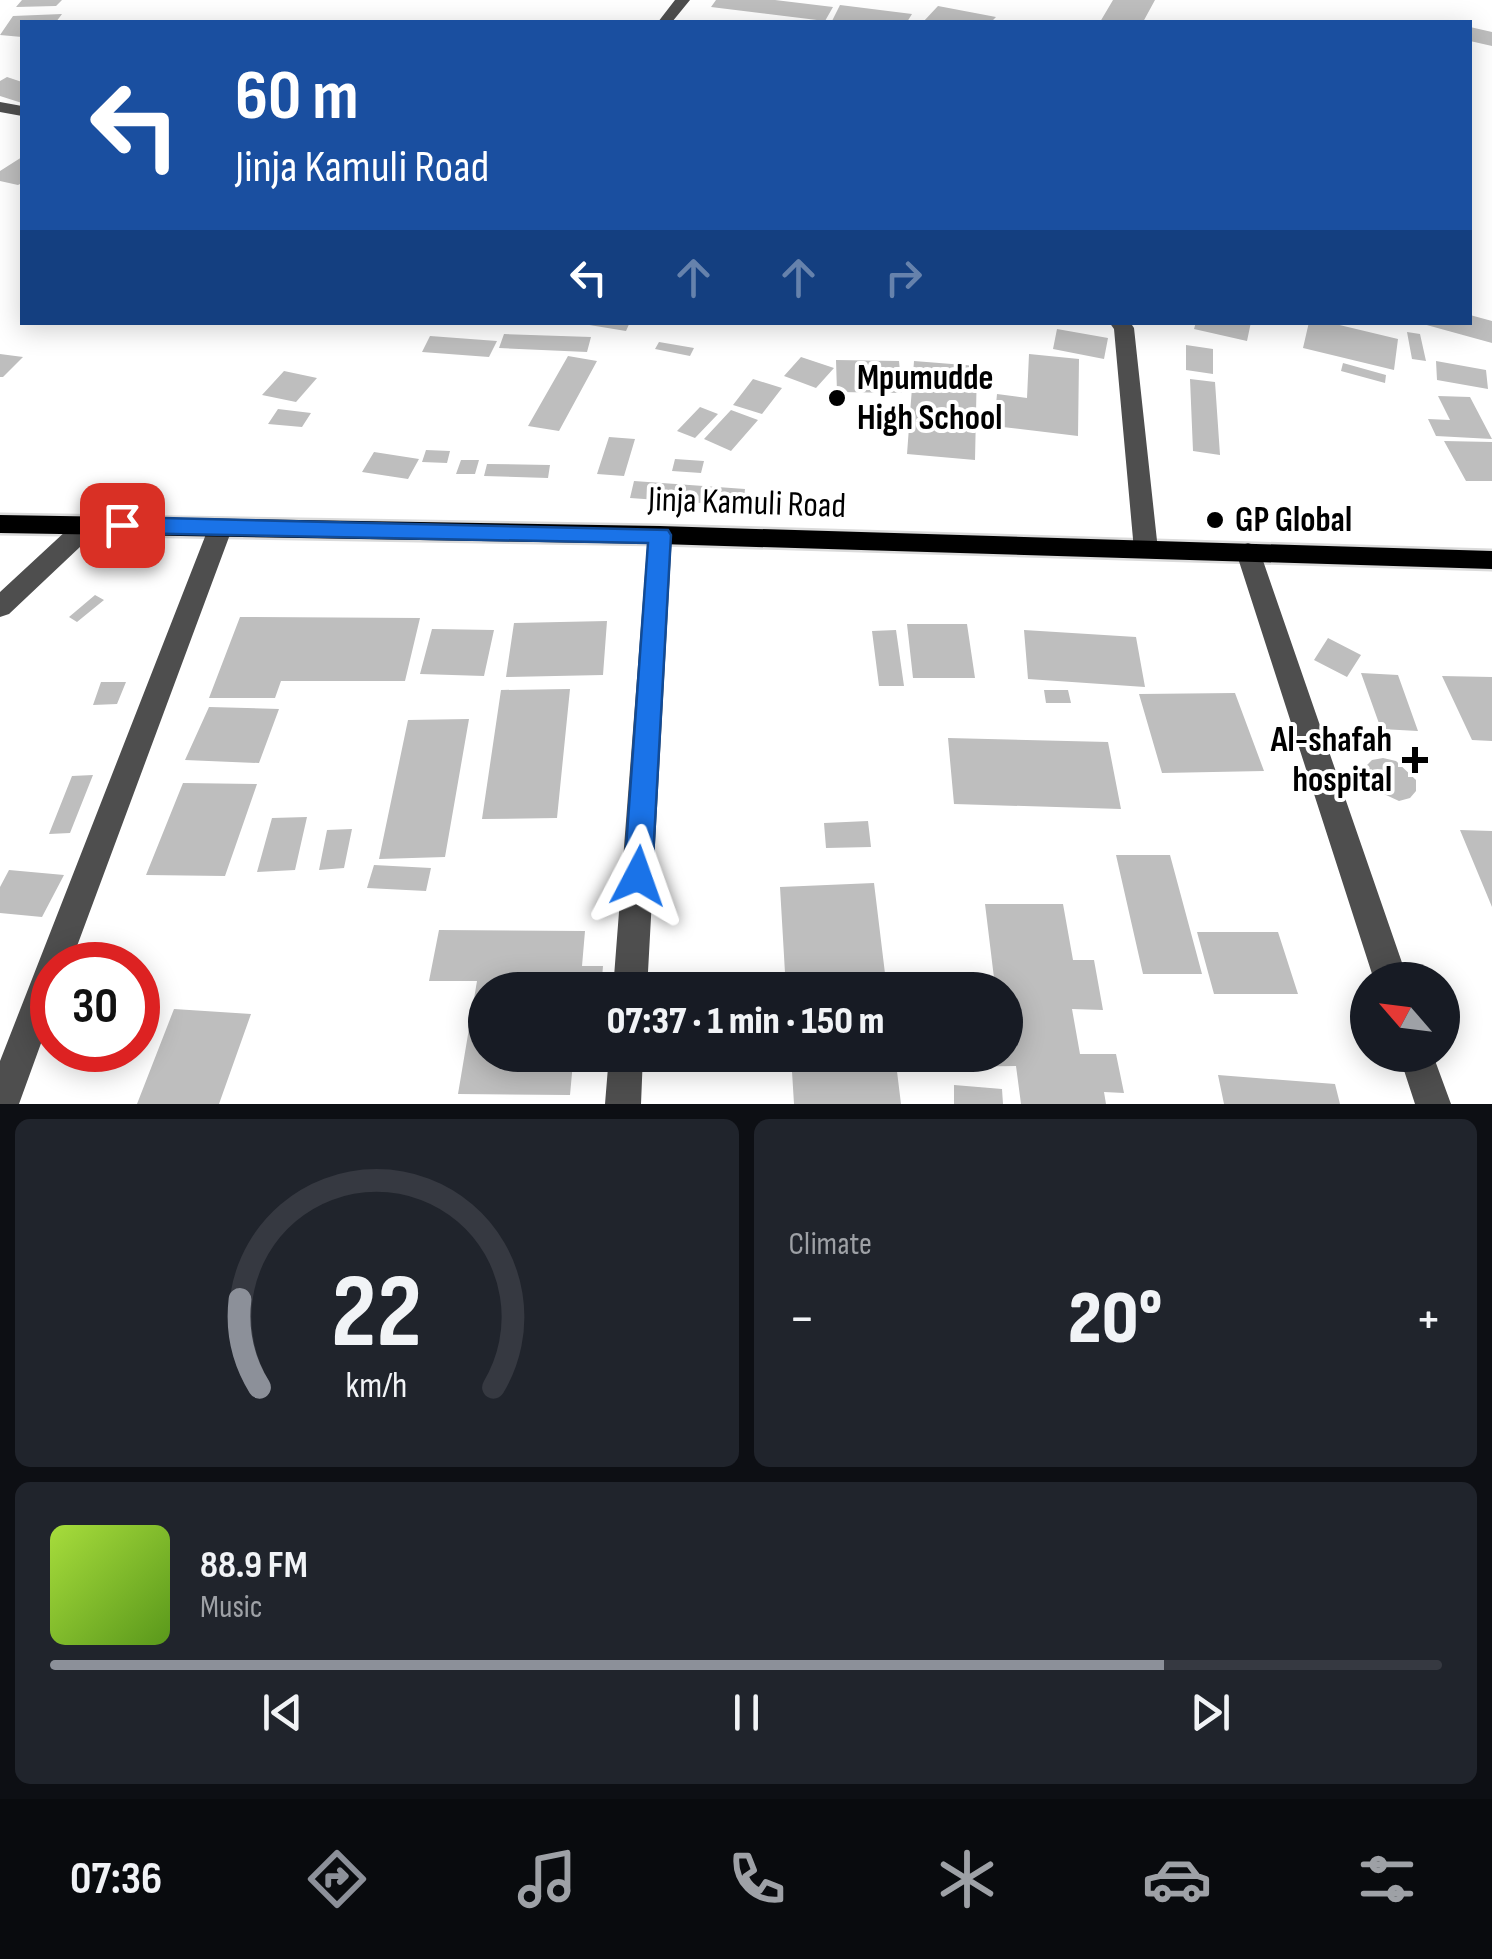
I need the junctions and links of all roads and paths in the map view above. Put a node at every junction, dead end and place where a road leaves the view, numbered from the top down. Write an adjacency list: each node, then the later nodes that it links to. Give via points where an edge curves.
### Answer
1 (682, 0): 2 (street)
2 (667, 20)
3 (1122, 325): 8 (street)
4 (90, 523): 5 (main road, Jinja Kamuli Road); 6 (main road, Jinja Kamuli Road); 11 (street)
5 (0, 524)
6 (220, 530): 7 (main road, Jinja Kamuli Road); 12 (street)
7 (660, 535): 8 (main road, Jinja Kamuli Road); 14 (street)
8 (1146, 550): 9 (main road, Jinja Kamuli Road)
9 (1248, 552): 10 (main road, Jinja Kamuli Road); 13 (street)
10 (1492, 560)
11 (0, 606)
12 (63, 942)
13 (1386, 962)
14 (631, 972)
15 (30, 1028): 18 (street)
16 (625, 1072): 19 (street)
17 (1422, 1072): 20 (street)
18 (1, 1104)
19 (623, 1104)
20 (1433, 1104)

